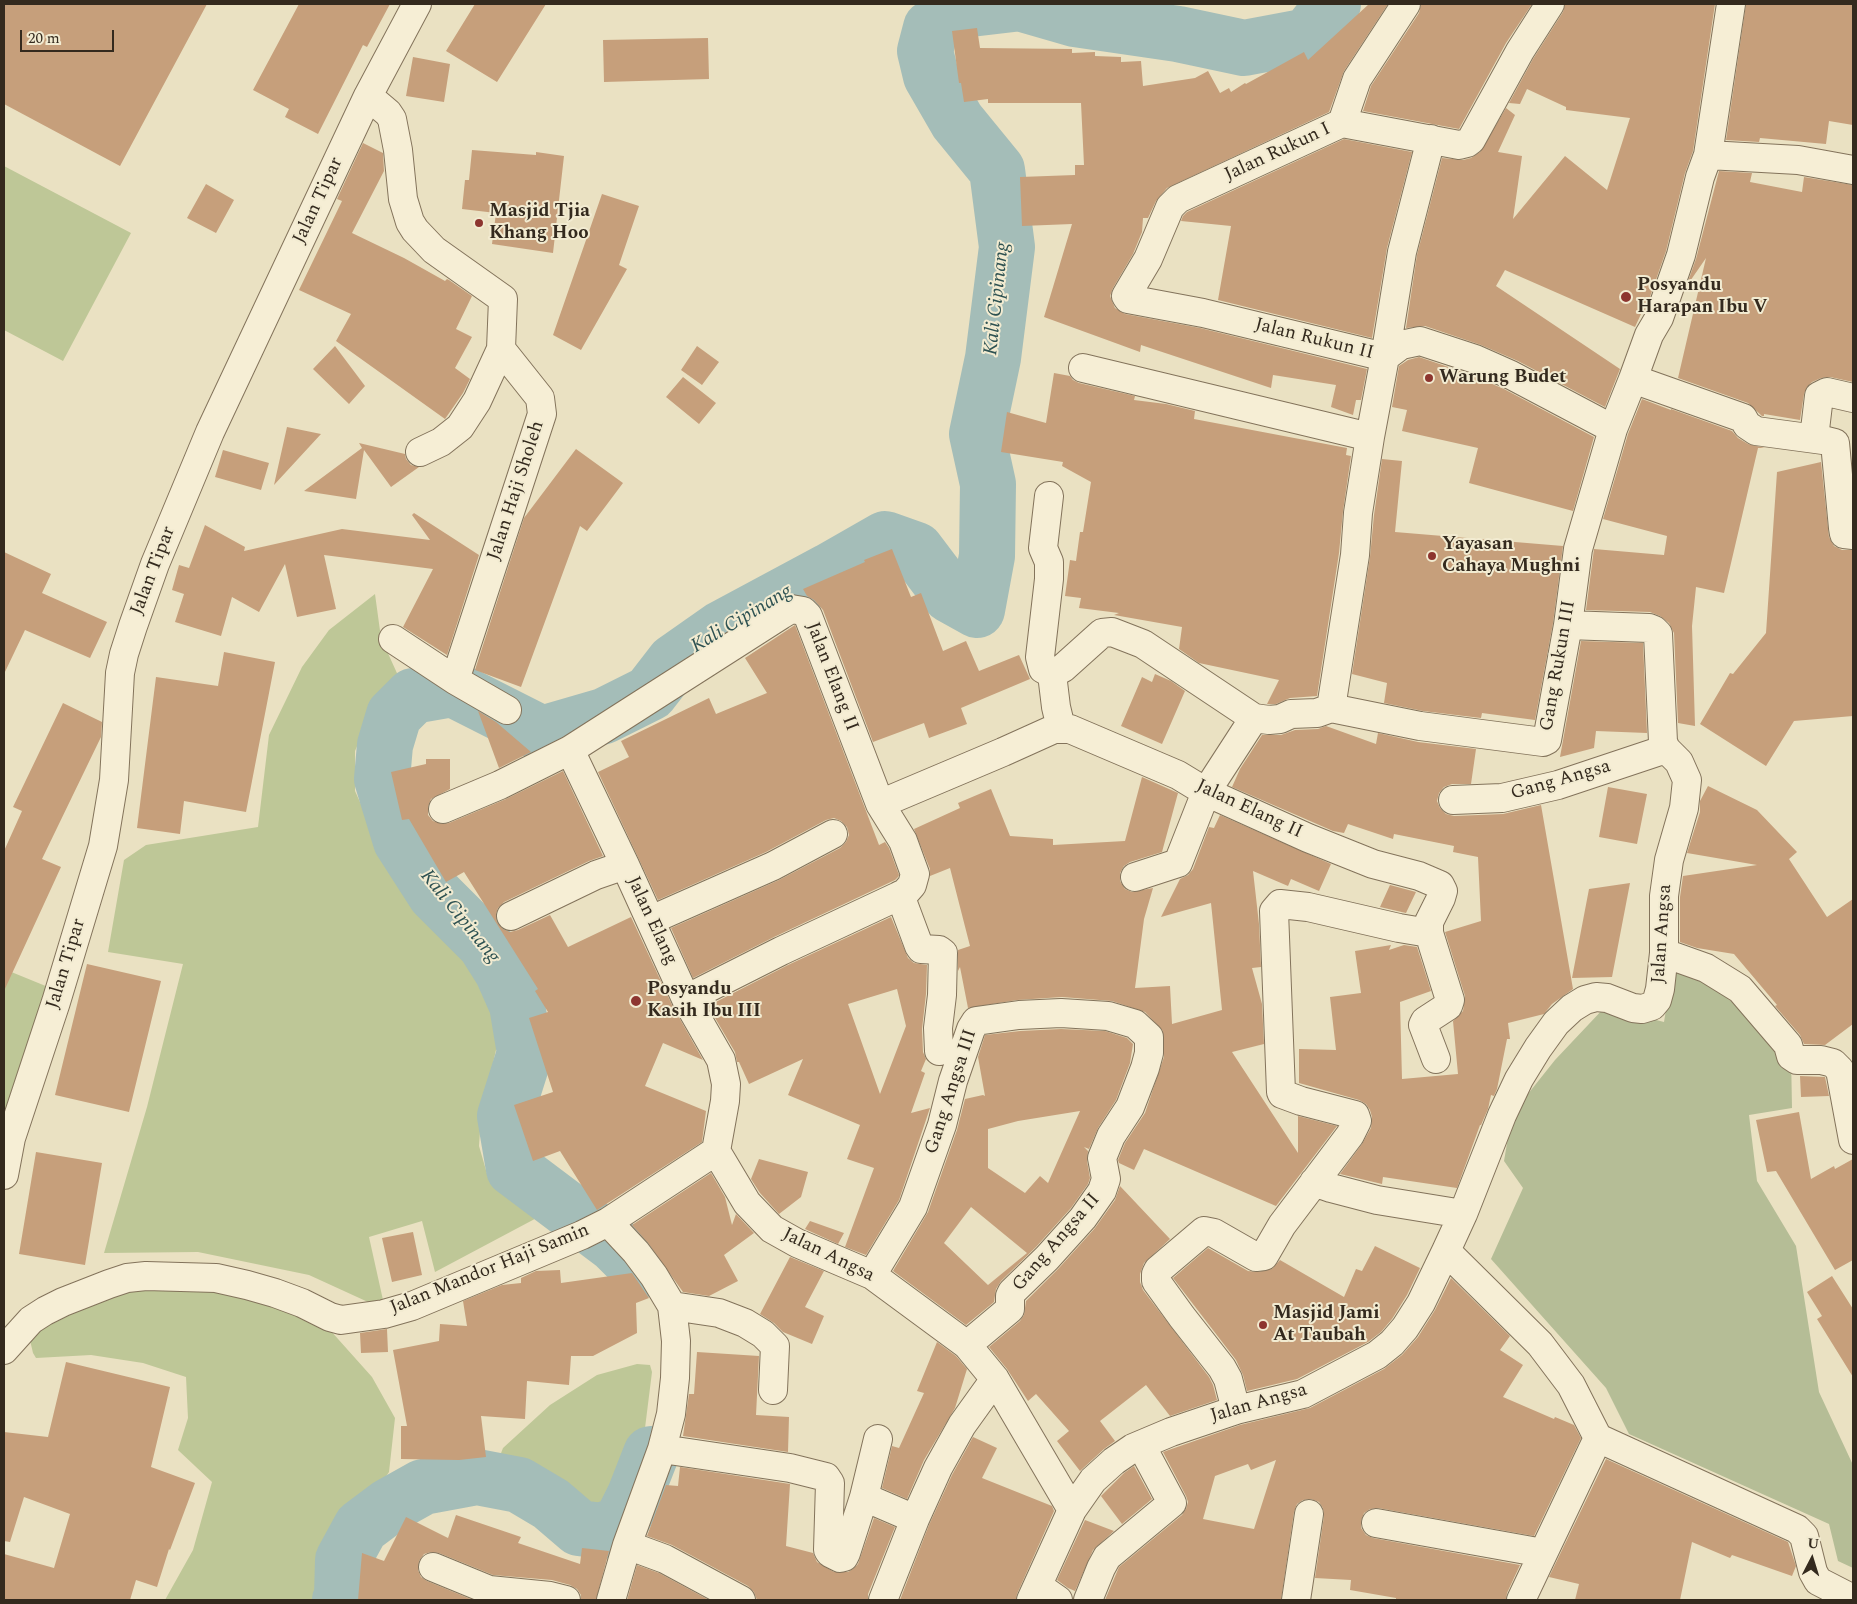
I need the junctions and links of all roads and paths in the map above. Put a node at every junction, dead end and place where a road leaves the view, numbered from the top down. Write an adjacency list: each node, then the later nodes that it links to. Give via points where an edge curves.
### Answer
1 (417, 4): 5 (street, Jalan Tipar)
2 (1406, 4): 6 (street, via 1357,79)
3 (1550, 4): 7 (street, Jalan Rukun I, via 1471,140 1459,145)
4 (1731, 4): 8 (street, Gang Rukun III)
5 (368, 96): 11 (street, via 392,119 403,199 415,230 434,250 503,299); 50 (street, Jalan Tipar, via 206,440 133,626 120,673 114,780 103,846 11,1138)
6 (1342, 123): 7 (street, Jalan Rukun I); 10 (street, Jalan Rukun I, via 1178,199 1170,207 1148,259 1126,298)
7 (1431, 139): 12 (street, via 1402,252)
8 (1708, 155): 9 (street, via 1798,160); 14 (street, Gang Rukun III, via 1681,255)
9 (1853, 170)
10 (1203, 313): 12 (street, Jalan Rukun II)
11 (501, 349): 19 (street, via 460,428); 25 (street, Jalan Haji Sholeh, via 540,398 542,414)
12 (1385, 357): 16 (street, Jalan Rukun II, via 1401,345 1420,341 1511,375); 17 (street)
13 (1083, 368): 17 (street)
14 (1633, 379): 16 (street, Gang Rukun III); 18 (street, via 1743,418 1756,431)
15 (1853, 398): 18 (street, via 1827,392 1819,396)
16 (1613, 429): 22 (street, Gang Rukun III, via 1578,549)
17 (1370, 437): 26 (street)
18 (1814, 438): 21 (street, via 1835,444 1844,534)
19 (420, 452)
20 (1050, 496): 24 (street, via 1043,548 1049,562 1049,579 1040,656 1043,669)
21 (1853, 535)
22 (1568, 625): 26 (street, Gang Rukun III, via 1547,740 1543,742 1420,726); 30 (street, via 1649,628 1658,634)
23 (393, 638): 25 (street)
24 (1052, 674): 28 (street, via 1102,633 1112,632 1143,644); 29 (street)
25 (455, 680): 27 (street)
26 (1331, 708): 28 (street, via 1318,713 1291,714 1280,719)
27 (507, 710)
28 (1254, 718): 32 (street)
29 (1061, 728): 32 (street, Jalan Elang II, via 1084,734 1178,775); 34 (street)
30 (1664, 746): 33 (street, Gang Angsa, via 1558,785 1502,798); 43 (street, Jalan Angsa, via 1679,762 1687,780 1687,794 1666,880)
31 (570, 750): 34 (street, Jalan Elang II, via 791,609 808,616); 35 (street); 37 (street, Jalan Elang)
32 (1206, 792): 38 (street, via 1178,863); 42 (street, Jalan Elang II, via 1373,864 1440,885 1443,891 1429,922)
33 (1453, 800)
34 (880, 804): 39 (street, Jalan Elang II, via 903,841)
35 (443, 809)
36 (833, 834): 41 (street, via 773,866)
37 (625, 865): 40 (street); 41 (street, Jalan Elang)
38 (1135, 877)
39 (908, 885): 44 (street); 46 (street, Jalan Elang II, via 919,946 943,953)
40 (511, 916)
41 (651, 920): 44 (street, Jalan Elang)
42 (1429, 932): 47 (street, via 1450,1000 1448,1006 1423,1025); 51 (street, via 1308,907 1280,904 1274,911 1281,1092 1301,1101 1355,1115 1357,1121)
43 (1664, 953): 48 (street, via 1706,968 1740,989 1797,1060 1833,1063 1840,1070); 52 (street, Jalan Angsa, via 1660,989 1652,1006 1633,1008 1596,997 1572,1008 1556,1024 1519,1079)
44 (686, 999): 49 (street, Jalan Elang, via 722,1060 725,1102)
45 (1150, 1042): 55 (street, Gang Angsa III, via 1145,1032 1135,1024 1108,1016 1019,1014 976,1021 970,1028 942,1125 913,1206); 57 (street, Gang Angsa II, via 1146,1068 1130,1107 1111,1136 1102,1158 1106,1179 1098,1200 1048,1258 1012,1292 1010,1310)
46 (939, 1051)
47 (1436, 1059)
48 (1853, 1140)
49 (716, 1151): 53 (street, Jalan Mandor Haji Samin); 55 (street, Jalan Angsa, via 746,1203 772,1229)
50 (4, 1175)
51 (1314, 1182): 52 (street, via 1377,1200); 61 (street, via 1264,1256 1256,1257 1204,1230 1156,1274 1156,1281 1166,1296 1222,1368 1232,1390)
52 (1463, 1214): 54 (street, Jalan Angsa)
53 (598, 1227): 56 (street, via 636,1252); 58 (street, Jalan Mandor Haji Samin, via 412,1306 351,1320 330,1317 275,1293 216,1278 127,1278 45,1311 31,1320)
54 (1446, 1251): 61 (street, Jalan Angsa, via 1405,1328 1377,1355 1303,1394); 62 (street, via 1540,1344 1571,1385)
55 (872, 1275): 57 (street, Jalan Angsa)
56 (672, 1306): 60 (street, via 719,1313 763,1334 775,1346); 65 (street, via 676,1341 675,1378 671,1414)
57 (967, 1345): 59 (street, Jalan Angsa)
58 (4, 1350)
59 (995, 1379): 67 (street, Jalan Angsa); 69 (street, via 962,1425)
60 (773, 1390)
61 (1236, 1410): 64 (street, Jalan Angsa)
62 (1598, 1438): 72 (street); 76 (street, via 1796,1529 1804,1536 1818,1582)
63 (878, 1439): 66 (street)
64 (1141, 1444): 67 (street, Jalan Angsa, via 1114,1461 1093,1480); 81 (street, via 1172,1502 1107,1557)
65 (662, 1448): 66 (street, via 824,1476 830,1482 828,1550 840,1558 846,1553); 71 (street)
66 (864, 1497): 69 (street)
67 (1072, 1510): 75 (street)
68 (1309, 1514): 82 (street)
69 (915, 1519): 80 (street)
70 (1376, 1524): 72 (street)
71 (627, 1544): 78 (street); 79 (street, via 665,1559)
72 (1543, 1553): 83 (street)
73 (433, 1567): 74 (street)
74 (488, 1595): 77 (street, via 550,1596)
75 (1042, 1595)
76 (1853, 1599)
77 (566, 1600)
78 (611, 1600)
79 (741, 1600)
80 (883, 1600)
81 (1088, 1600)
82 (1296, 1600)
83 (1521, 1600)

